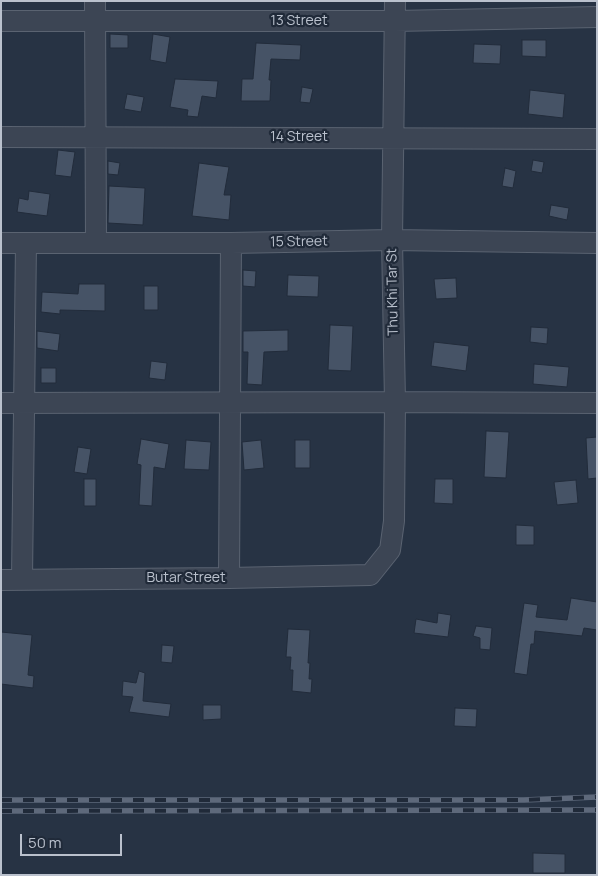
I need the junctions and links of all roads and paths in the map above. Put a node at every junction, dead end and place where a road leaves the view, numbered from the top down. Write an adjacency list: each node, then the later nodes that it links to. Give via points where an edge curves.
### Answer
1 (95, 11): 2 (street, 13 Street); 4 (street, 13 Street); 6 (street)
2 (395, 11): 3 (street, 13 Street); 7 (street, Thu Khi Tar St)
3 (597, 17)
4 (1, 21)
5 (1, 137): 6 (street, 14 Street)
6 (95, 137): 7 (street, 14 Street); 12 (street)
7 (394, 137): 8 (street, 14 Street); 9 (street, Thu Khi Tar St)
8 (597, 138)
9 (392, 240): 13 (street, 15 Street); 14 (street, 15 Street); 16 (street, Thu Khi Tar St)
10 (1, 243): 11 (street, 15 Street)
11 (26, 243): 12 (street, 15 Street); 18 (street)
12 (96, 243): 13 (street, 15 Street)
13 (231, 243): 15 (street)
14 (597, 243)
15 (230, 402): 16 (street); 18 (street); 21 (street)
16 (395, 402): 19 (street); 20 (street, Thu Khi Tar St, via 394,521 390,550)
17 (1, 403): 18 (street)
18 (24, 403): 23 (street)
19 (597, 403)
20 (370, 575): 21 (street, Butar Street)
21 (229, 578): 23 (street, Butar Street)
22 (1, 580): 23 (street, Butar Street)
23 (22, 580)

